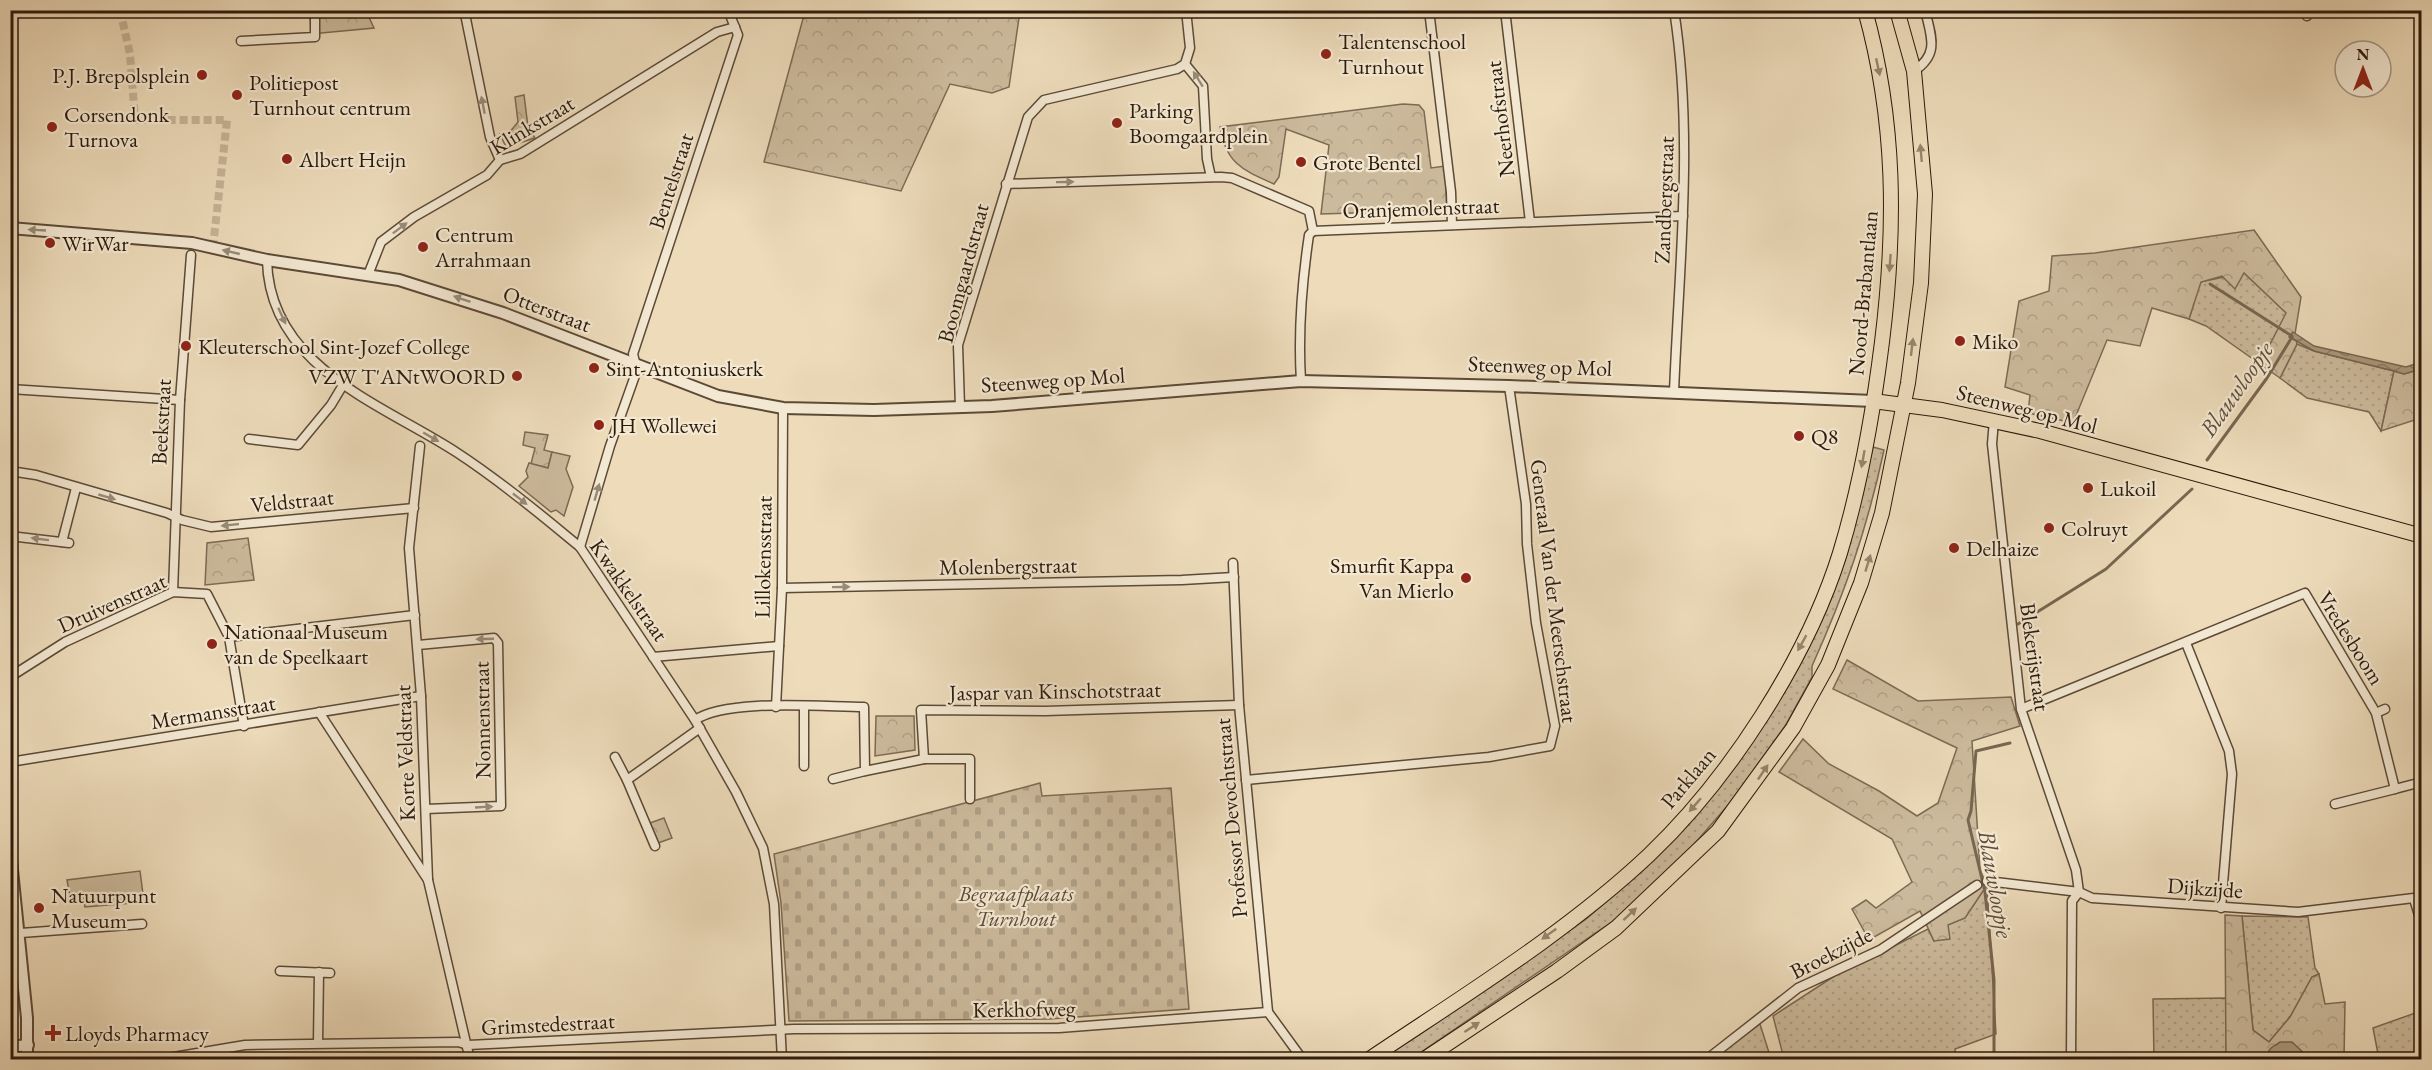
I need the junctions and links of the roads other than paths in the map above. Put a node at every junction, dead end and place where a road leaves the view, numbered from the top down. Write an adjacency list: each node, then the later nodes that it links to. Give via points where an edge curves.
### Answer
1 (315, 10): 12 (street, via 315,37)
2 (461, 10): 15 (street, one-way to 2, via 490,137 465,14)
3 (728, 10): 11 (street, Bentelstraat)
4 (1186, 10): 13 (street, via 1190,48)
5 (1429, 10): 20 (street)
6 (1505, 10): 19 (street, Neerhofstraat)
7 (1674, 10): 18 (street, Zandbergstraat, via 1685,141)
8 (1865, 10): 33 (main road, Noord-Brabantlaan, one-way to 33, via 1884,94 1892,221 1889,284)
9 (1897, 10): 14 (main road)
10 (1925, 10): 14 (street, via 1933,41 1924,64)
11 (735, 27): 15 (street, Klinkstraat, via 717,32 530,148); 26 (street, Bentelstraat, via 738,35 633,354)
12 (241, 41)
13 (1185, 64): 16 (street, one-way to 13, via 1203,86); 17 (street, Boomgaardstraat, via 1044,100 1033,108 1024,124)
14 (1914, 71): 34 (main road, one-way to 14, via 1921,283 1925,194)
15 (500, 160): 25 (street, Klinkstraat, one-way to 15, via 381,242 414,217 487,175)
16 (1211, 177): 17 (street, Boomgaardstraat, one-way to 16); 22 (street, Boomgaardstraat, via 1232,178 1297,204 1309,211)
17 (1006, 184): 35 (street, Boomgaardstraat, via 958,345)
18 (1683, 216): 19 (street, Oranjemolenstraat); 31 (street, Zandbergstraat)
19 (1530, 222): 20 (street, Oranjemolenstraat)
20 (1452, 225): 22 (street, Oranjemolenstraat)
21 (10, 228): 24 (street, Otterstraat, one-way to 21, via 192,243)
22 (1313, 231): 27 (street, Oranjemolenstraat, via 1309,234 1304,280)
23 (191, 255): 32 (street, Beekstraat)
24 (267, 260): 25 (street, Otterstraat); 28 (street, Kwakkelstraat, one-way to 28, via 282,319 305,353)
25 (368, 275): 26 (street, Otterstraat, one-way to 25, via 437,291)
26 (635, 363): 36 (street, Otterstraat, via 718,396); 46 (street, Bentelstraat, one-way to 26, via 637,370)
27 (1302, 381): 29 (street, Steenweg op Mol); 35 (street, Steenweg op Mol)
28 (343, 385): 38 (street, via 298,445); 46 (street, Kwakkelstraat, one-way to 46, via 467,459)
29 (1509, 386): 31 (street, Steenweg op Mol); 75 (street, Generaal Van der Meerschstraat, via 1526,504 1536,623 1555,726 1551,746 1489,757)
30 (10, 389): 32 (street)
31 (1674, 392): 33 (street, Steenweg op Mol)
32 (180, 400): 43 (street, Beekstraat)
33 (1873, 401): 34 (main road, Steenweg op Mol); 106 (main road, Parklaan, one-way to 106, via 1858,490 1839,556 1809,630 1730,761 1650,854 1598,900)
34 (1905, 405): 37 (main road, Steenweg op Mol); 107 (main road, one-way to 34, via 1616,928 1718,831 1757,780 1793,728 1828,665 1851,612 1880,522)
35 (960, 407): 36 (street, Otterstraat)
36 (783, 408): 49 (street, Lillokensstraat)
37 (1994, 420): 45 (main road, Steenweg op Mol); 62 (street, Blekerijstraat, via 1992,444)
38 (249, 439)
39 (420, 446): 42 (street, Korte Veldstraat)
40 (10, 471): 41 (street, Veldstraat)
41 (76, 488): 43 (street, Veldstraat, one-way to 43); 44 (street, one-way to 44, via 65,543)
42 (414, 508): 43 (street, Veldstraat, one-way to 43, via 211,527); 51 (street, Korte Veldstraat, via 409,548)
43 (175, 516): 50 (street, Beekstraat)
44 (10, 536)
45 (2421, 536)
46 (580, 547): 56 (street, Kwakkelstraat)
47 (1233, 563): 48 (street, Professor Devochtstraat)
48 (1234, 577): 49 (street, Molenbergstraat, one-way to 48); 59 (street, Professor Devochtstraat)
49 (782, 588): 55 (street, Lillokensstraat)
50 (173, 592): 52 (street, Druivenstraat, via 207,594); 57 (street, Druivenstraat, via 65,642)
51 (415, 615): 52 (street); 54 (street, Korte Veldstraat)
52 (229, 637): 67 (street, Druivenstraat)
53 (2186, 643): 62 (street); 65 (street, Vredesboom, via 2305,593); 88 (street, via 2224,738 2232,774)
54 (418, 645): 58 (street, Korte Veldstraat); 80 (street, Nonnenstraat, one-way to 54, via 501,806 498,643 494,638)
55 (778, 646): 56 (street); 60 (street, Lillokensstraat)
56 (653, 657): 66 (street, Kwakkelstraat)
57 (10, 677)
58 (421, 696): 64 (street, Mermansstraat); 80 (street, Korte Veldstraat)
59 (1239, 705): 69 (street, Jaspar van Kinschotstraat, via 921,710); 75 (street, Professor Devochtstraat)
60 (776, 707): 61 (street); 66 (street, via 727,708 704,713)
61 (802, 707): 71 (street); 72 (street, via 864,707)
62 (2020, 709): 86 (street, Blekerijstraat, via 2076,870)
63 (2385, 709): 65 (street, Vredesboom)
64 (319, 712): 67 (street, Mermansstraat); 83 (street)
65 (2376, 713): 77 (street, Vredesboom)
66 (698, 724): 74 (street); 96 (street, Kwakkelstraat, via 763,848 774,904)
67 (244, 726): 70 (street, Mermansstraat)
68 (615, 757): 74 (street)
69 (924, 759): 72 (street); 78 (street, via 970,759)
70 (10, 762)
71 (804, 766)
72 (865, 771): 73 (street)
73 (833, 779)
74 (627, 780): 81 (street)
75 (1246, 780): 95 (street, Professor Devochtstraat)
76 (2414, 784): 77 (street)
77 (2395, 789): 79 (street)
78 (970, 799)
79 (2335, 804)
80 (426, 809): 83 (street, Korte Veldstraat)
81 (655, 846)
82 (10, 850): 91 (street)
83 (428, 880): 99 (street)
84 (1987, 881): 86 (street, Dijkzijde)
85 (1977, 885): 108 (street, Broekzijde, via 1880,950 1798,988)
86 (2079, 892): 88 (street, Dijkzijde, via 2091,898); 109 (street, via 2072,902)
87 (2418, 898): 88 (street, Dijkzijde, via 2298,912); 90 (street)
88 (2221, 908)
89 (142, 924): 91 (street)
90 (2421, 925)
91 (21, 933): 98 (street)
92 (279, 972): 93 (street)
93 (319, 972): 94 (street); 97 (street)
94 (330, 973)
95 (1268, 1012): 96 (street, Kerkhofweg, via 1059,1028); 105 (street)
96 (780, 1031): 99 (street, Grimstedestraat); 104 (street, Kwakkelstraat)
97 (318, 1043): 99 (street, Grimstedestraat, via 458,1042); 102 (street, Grimstedestraat, via 245,1045)
98 (28, 1045): 100 (street); 101 (street)
99 (468, 1046): 103 (street)
100 (10, 1047)
101 (27, 1059)
102 (156, 1059)
103 (470, 1059)
104 (782, 1059)
105 (1304, 1059)
106 (1368, 1059)
107 (1423, 1059)
108 (1706, 1059)
109 (2071, 1059)

